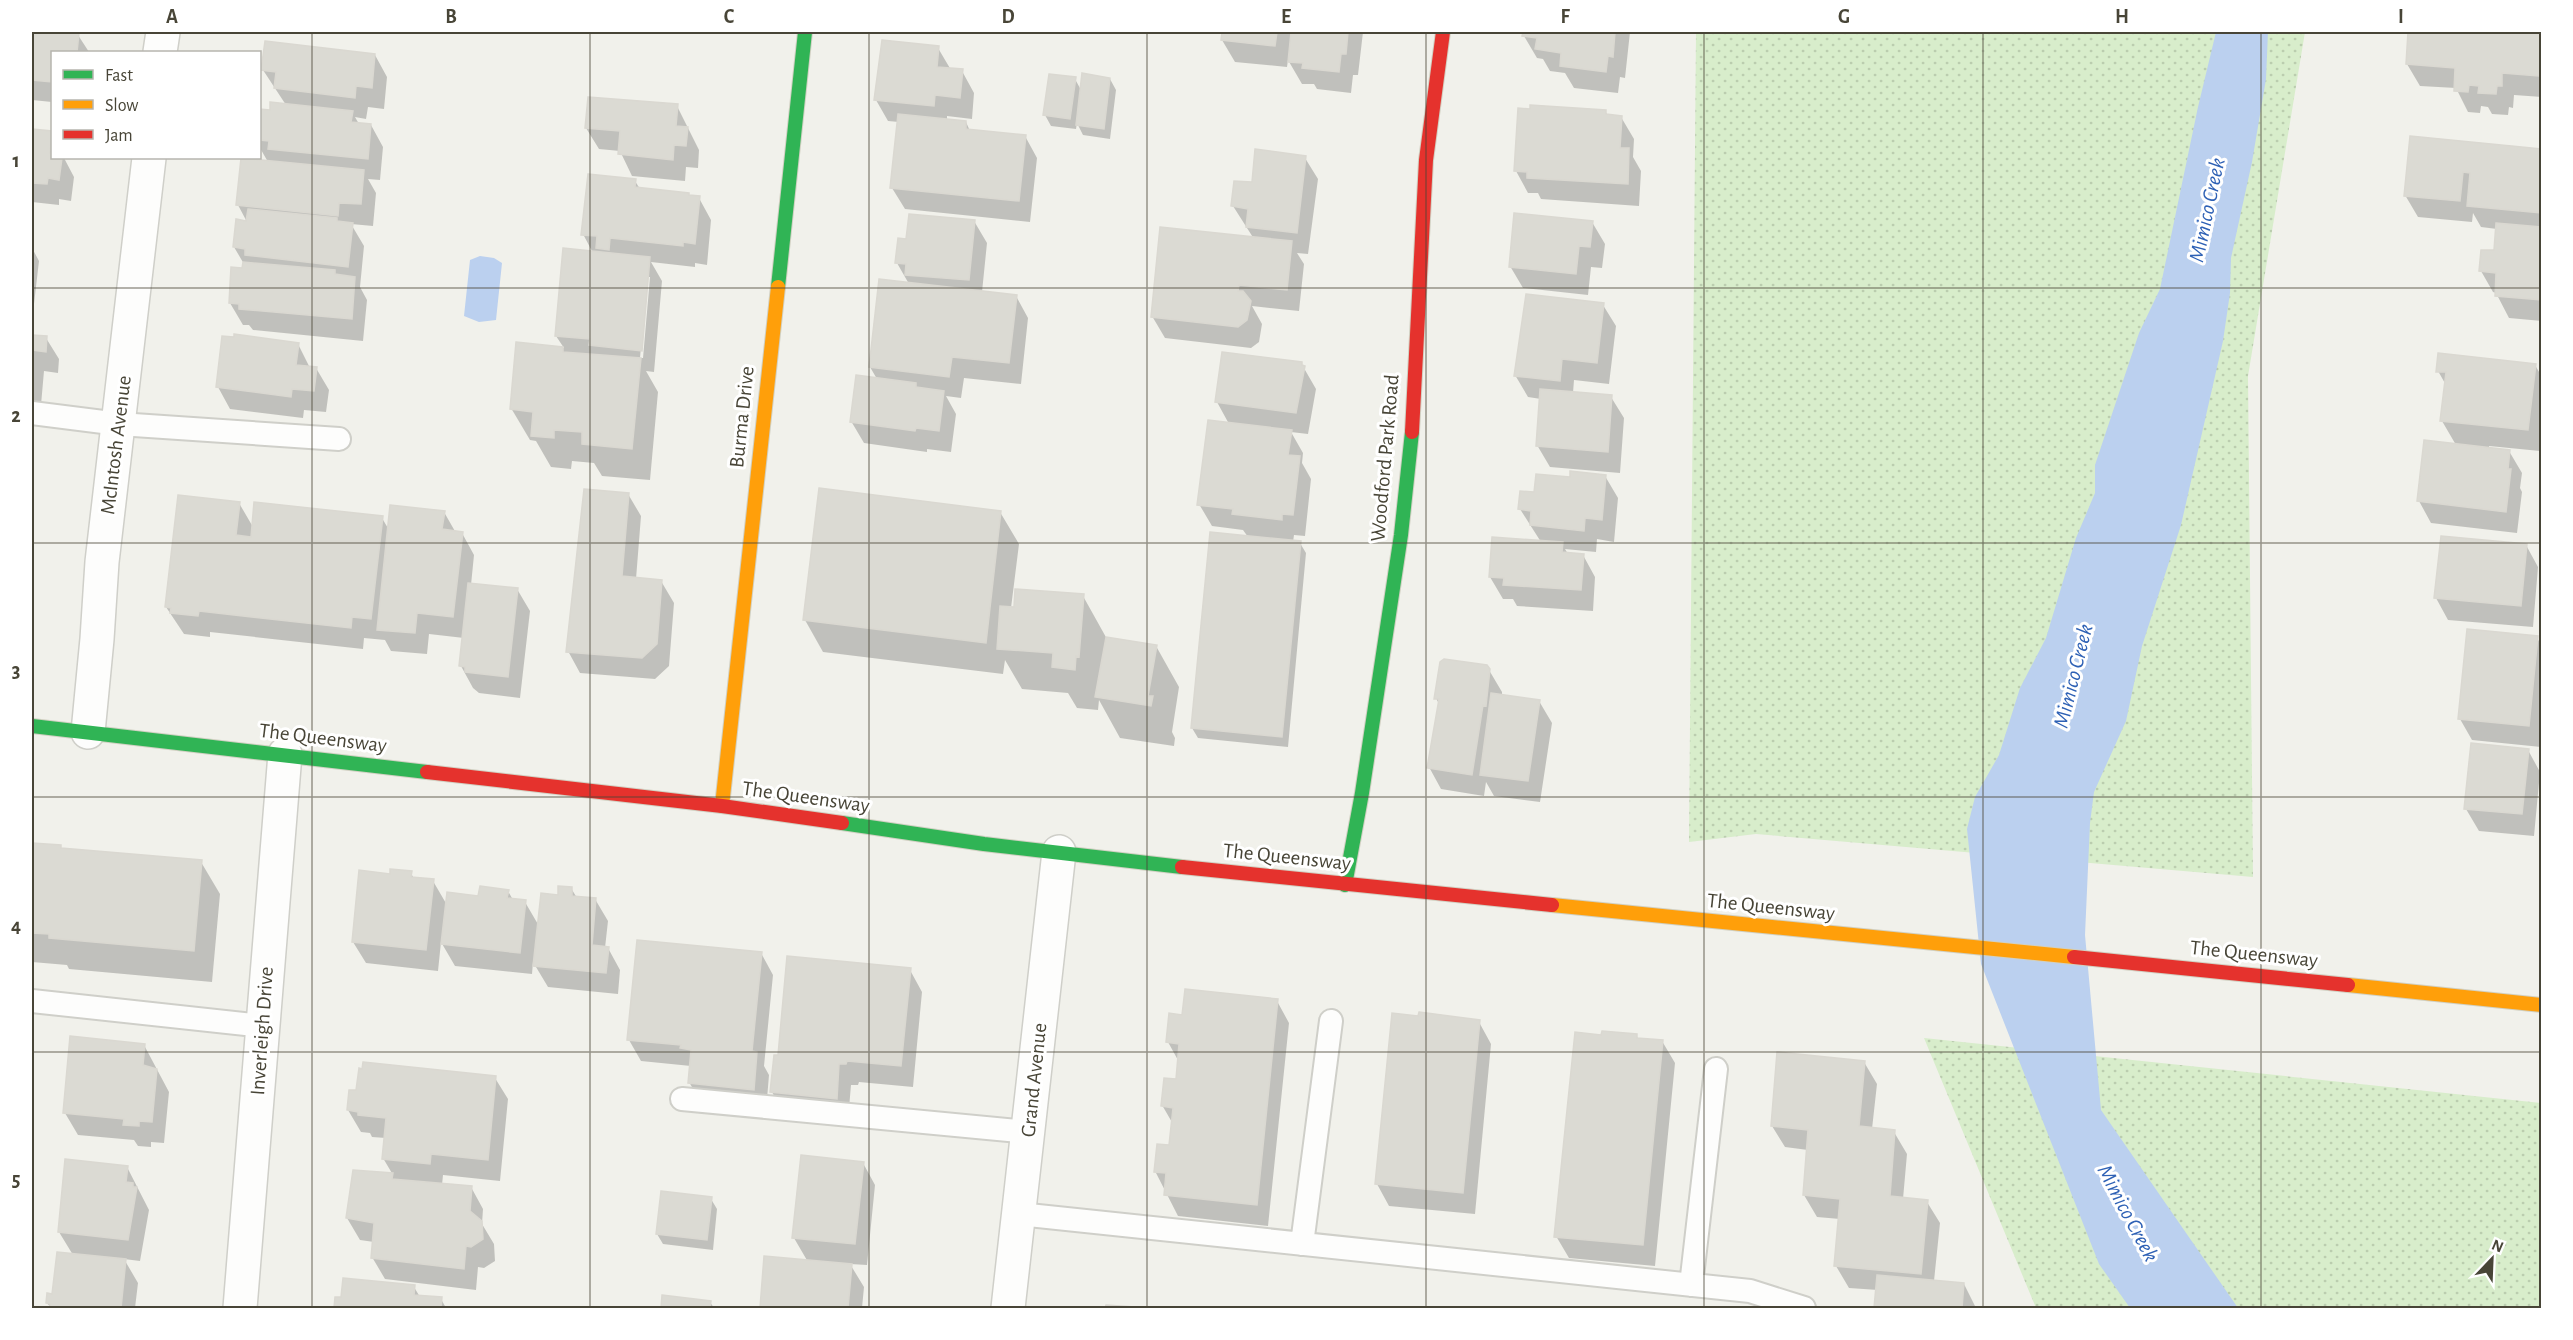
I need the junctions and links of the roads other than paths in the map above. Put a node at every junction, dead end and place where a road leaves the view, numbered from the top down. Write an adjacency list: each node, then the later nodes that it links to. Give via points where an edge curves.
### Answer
1 (163, 32): 4 (street)
2 (805, 32): 12 (main road, Burma Drive)
3 (1443, 32): 14 (main road, Woodford Park Road, via 1426,160 1410,461)
4 (160, 51)
5 (149, 159): 7 (street, McIntosh Avenue)
6 (32, 413): 7 (lane)
7 (119, 424): 8 (lane); 10 (street, McIntosh Avenue, via 102,562)
8 (339, 439)
9 (32, 726): 10 (main road, The Queensway)
10 (88, 732): 11 (main road, The Queensway)
11 (285, 754): 12 (main road, The Queensway); 18 (street, Inverleigh Drive)
12 (722, 806): 13 (main road, The Queensway)
13 (1059, 852): 14 (main road, The Queensway); 21 (street, Grand Avenue)
14 (1345, 885): 16 (main road, The Queensway)
15 (32, 1001): 18 (lane)
16 (2541, 1005)
17 (1331, 1020): 23 (lane)
18 (263, 1026): 25 (street, Inverleigh Drive)
19 (1716, 1069): 24 (lane)
20 (682, 1099): 21 (lane)
21 (1028, 1132): 22 (street, Grand Avenue)
22 (1019, 1214): 23 (lane); 26 (street, Grand Avenue)
23 (1302, 1244): 24 (lane)
24 (1691, 1285): 27 (lane, via 1750,1291)
25 (240, 1308)
26 (1008, 1308)
27 (1804, 1308)

